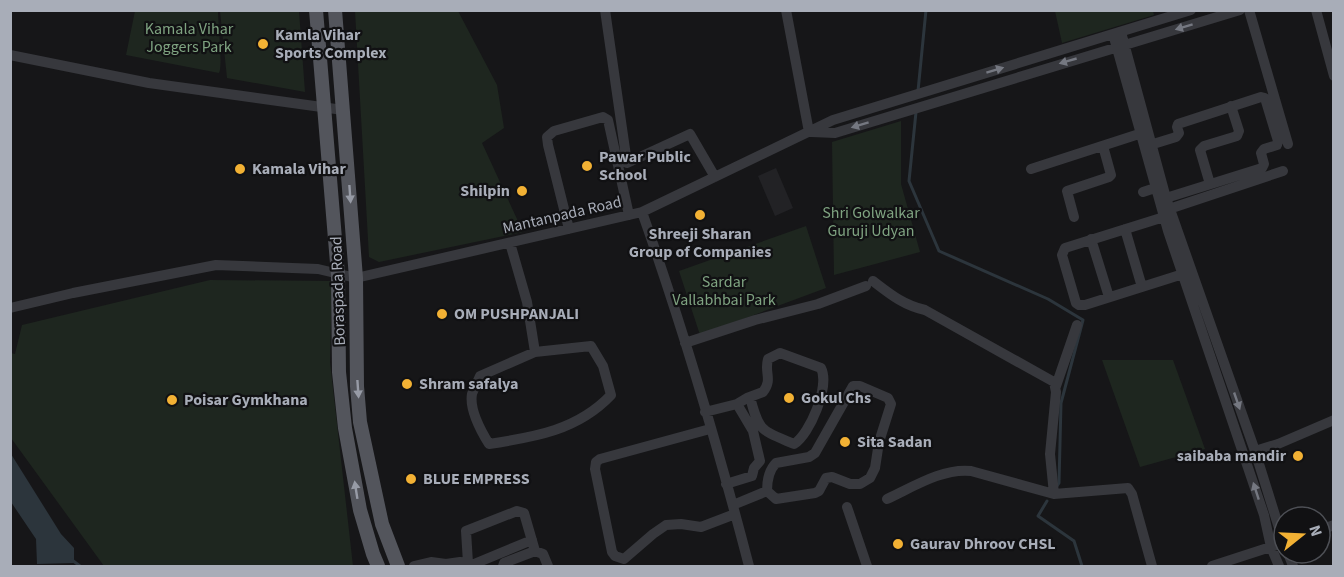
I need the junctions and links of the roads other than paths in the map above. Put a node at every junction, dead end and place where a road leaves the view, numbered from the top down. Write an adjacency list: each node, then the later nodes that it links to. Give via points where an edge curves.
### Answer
1 (316, 10): 14 (main road, Boraspada Road)
2 (335, 10): 15 (main road, Boraspada Road)
3 (605, 10): 23 (street, via 627,163 690,134)
4 (786, 10): 16 (street)
5 (1191, 10): 9 (street)
6 (1240, 10): 10 (street, one-way to 10)
7 (1249, 10): 18 (street)
8 (1316, 10): 12 (street)
9 (1117, 33): 10 (street); 16 (street, one-way to 9, via 833,120)
10 (1120, 46): 16 (street, one-way to 16, via 835,133); 17 (street); 19 (street)
11 (10, 55): 14 (street, via 148,83)
12 (1334, 76)
13 (1231, 106): 19 (street, via 1178,124 1176,137); 24 (street, via 1237,136 1200,150); 24 (street, via 1265,98 1277,145 1261,153 1262,168)
14 (325, 108): 15 (street); 34 (main road, Boraspada Road)
15 (343, 110): 35 (main road, Boraspada Road, one-way to 35)
16 (808, 132): 23 (street)
17 (1137, 135): 20 (street); 25 (street, via 1150,190)
18 (1288, 144)
19 (1150, 145): 25 (street)
20 (1103, 146): 21 (street); 28 (street, via 1111,175 1067,191)
21 (1031, 169)
22 (1283, 171): 25 (street)
23 (716, 177): 26 (street)
24 (1209, 184): 25 (street)
25 (1166, 208): 30 (street); 33 (street); 48 (street, one-way to 48)
26 (642, 212): 27 (street, Mantanpada Road); 40 (street, Mantanpada Road)
27 (629, 215): 29 (street, Mantanpada Road); 29 (street, via 608,120 603,117 554,131 547,137)
28 (1074, 217)
29 (569, 229): 32 (street, Mantanpada Road)
30 (1125, 229): 31 (street); 36 (street)
31 (1091, 239): 37 (street); 37 (street, via 1068,246 1062,255 1073,293 1079,305)
32 (510, 243): 35 (street, Mantanpada Road); 41 (street, via 527,302)
33 (1183, 274): 36 (street); 59 (street, one-way to 33, via 1264,515)
34 (338, 275): 35 (street, Mantanpada Road); 38 (street, Mantanpada Road, via 318,269 216,265); 57 (main road, Boraspada Road, one-way to 34, via 339,372)
35 (356, 278): 56 (main road, Boraspada Road, one-way to 56, via 360,422)
36 (1142, 287): 37 (street)
37 (1109, 297)
38 (10, 308)
39 (1077, 325): 42 (street)
40 (685, 344): 42 (street, via 818,304 869,284 897,301 925,310 1047,377); 45 (street, Mantanpada Road)
41 (535, 352): 41 (street, via 480,376 472,395 475,413 489,444 558,431 597,410 611,395 603,366 591,346)
42 (1056, 386): 51 (street, via 1050,454)
43 (750, 397): 43 (street, via 767,387 768,359 780,353 821,368 824,374 812,420 801,440 794,444 760,427); 44 (street)
44 (737, 404): 45 (street); 49 (street, via 753,431 760,461 752,476)
45 (705, 412): 47 (street, Mantanpada Road)
46 (1334, 420): 48 (street)
47 (710, 429): 49 (street, Mantanpada Road); 54 (street, via 596,462 612,552 624,560 666,525 701,527)
48 (1255, 451): 53 (street)
49 (726, 484): 54 (street, Mantanpada Road)
50 (762, 492): 50 (street, via 776,499 815,493 826,478 850,484 870,478 891,404 888,398 853,386 815,453 776,463); 54 (street, via 752,493)
51 (1054, 494): 52 (street, via 959,469); 68 (street, via 1128,488)
52 (887, 499)
53 (1272, 505)
54 (733, 506): 66 (street, Mantanpada Road)
55 (847, 507): 67 (street)
56 (380, 519): 57 (main road); 62 (main road, Boraspada Road)
57 (363, 523): 61 (main road, Boraspada Road)
58 (533, 545): 60 (street); 60 (street, via 524,513 517,511 466,531); 64 (street); 65 (street, via 543,554)
59 (1271, 547): 69 (street); 70 (street)
60 (469, 565): 63 (street, via 431,562)
61 (378, 567)
62 (398, 567)
63 (414, 567)
64 (503, 567)
65 (548, 567)
66 (749, 567)
67 (867, 567)
68 (1152, 567)
69 (1212, 567)
70 (1279, 567)

